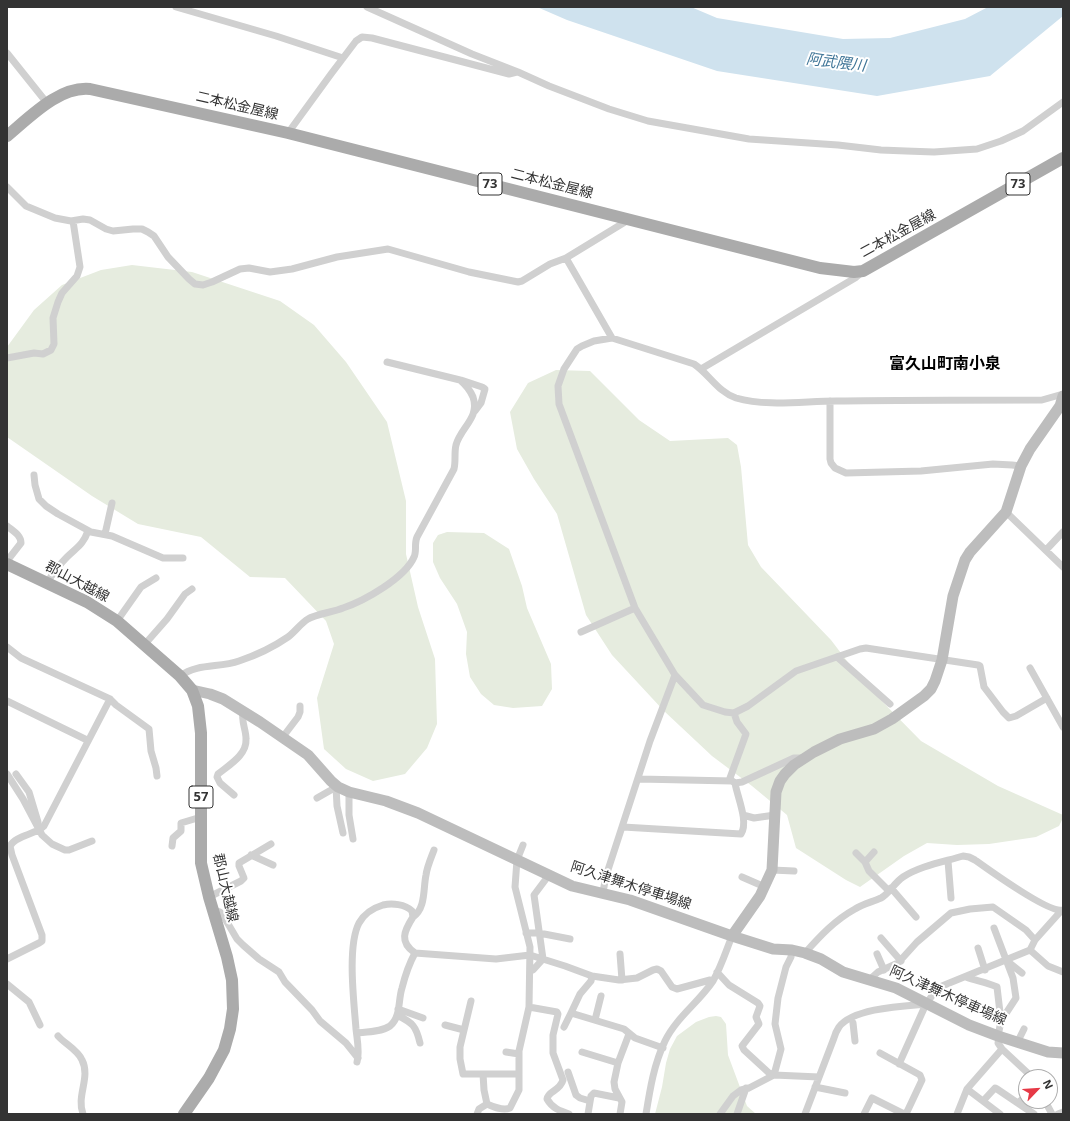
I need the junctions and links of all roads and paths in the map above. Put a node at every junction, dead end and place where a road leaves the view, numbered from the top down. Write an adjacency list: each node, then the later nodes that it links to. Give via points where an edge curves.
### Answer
1 (176, 7): 4 (street)
2 (367, 7): 5 (street)
3 (7, 53): 7 (street)
4 (343, 58): 5 (street, via 359,38 364,37 508,74); 8 (street)
5 (518, 72): 6 (street, via 564,92 648,121 749,139 882,150 934,152 982,147 1023,131)
6 (1063, 102)
7 (47, 103): 8 (main road, 二本松金屋線 / 73, via 72,90 90,88); 9 (main road, 二本松金屋線 / 73)
8 (288, 133): 12 (main road, 二本松金屋線 / 73)
9 (7, 136)
10 (1063, 158): 15 (main road, 二本松金屋線 / 73)
11 (7, 187): 13 (street, via 29,208 55,218)
12 (627, 218): 14 (street, via 625,222); 15 (main road, 二本松金屋線 / 73, via 820,268)
13 (73, 221): 14 (street, via 90,220 113,232 137,229 148,232 154,236 171,260 197,284 208,284 240,269 277,271 337,257 388,249 469,272 518,282); 17 (street, via 80,267 78,276 62,293 58,302 53,318 52,350 42,354)
14 (566, 258): 16 (street)
15 (864, 271): 19 (street)
16 (612, 338): 19 (street, via 694,364); 39 (street, via 594,341 577,349 560,377 558,393 559,404)
17 (7, 358)
18 (387, 362): 20 (street)
19 (701, 369): 22 (street, via 723,391 737,398 782,402)
20 (460, 380): 23 (street, via 471,394); 23 (street, via 485,389 481,403)
21 (1063, 395): 22 (street, via 1042,400); 24 (main road, via 1060,406)
22 (830, 401): 24 (street, via 830,459 833,466 841,471 921,471 993,464)
23 (475, 410): 48 (street, via 456,444 454,470 416,536 414,558 392,582 361,601 308,619 270,649 225,665 201,666)
24 (1021, 466): 27 (main road)
25 (34, 475): 29 (street, via 36,491 42,503)
26 (112, 503): 31 (street)
27 (1006, 512): 32 (street); 45 (main road, via 970,552 960,569)
28 (7, 526): 34 (street, via 21,541)
29 (88, 531): 31 (street); 37 (street, via 85,540 59,565)
30 (1063, 532): 32 (street)
31 (105, 534): 33 (street, via 163,558)
32 (1046, 550): 35 (street)
33 (183, 558)
34 (7, 563): 37 (main road, 郡山大越線 / 57)
35 (1063, 567)
36 (156, 578): 40 (street, via 141,587)
37 (48, 583): 40 (main road, 郡山大越線 / 57, via 87,602)
38 (192, 589): 42 (street)
39 (635, 608): 41 (street); 47 (street)
40 (117, 621): 42 (main road, 郡山大越線 / 57)
41 (581, 632)
42 (145, 644): 48 (main road, 郡山大越線 / 57)
43 (7, 648): 51 (street, via 21,658)
44 (837, 657): 45 (street, via 866,648); 53 (street); 56 (street, via 796,671 753,702)
45 (942, 660): 50 (street, via 978,664 984,687 1009,718); 60 (main road, via 930,689 892,719 874,729 840,738)
46 (1030, 668): 50 (street)
47 (675, 675): 56 (street, via 703,705); 64 (street, via 650,741)
48 (180, 676): 49 (main road, 郡山大越線 / 57)
49 (192, 690): 55 (main road, 阿久津舞木停車場線, via 223,699); 72 (main road, 郡山大越線 / 57, via 198,706 200,723)
50 (1047, 698): 57 (street)
51 (110, 699): 59 (street); 63 (street, via 149,729)
52 (7, 701): 59 (street)
53 (890, 704)
54 (300, 706): 58 (street, via 298,717)
55 (243, 711): 58 (main road, 阿久津舞木停車場線); 68 (street, via 246,738 244,749 217,777)
56 (734, 712): 65 (street, via 746,737 730,778)
57 (1063, 727)
58 (282, 738): 66 (main road, 阿久津舞木停車場線, via 308,755)
59 (88, 740): 74 (street, via 44,826)
60 (805, 758): 65 (street, via 794,758 742,782); 71 (main road, via 794,765 780,780 776,792)
61 (7, 774): 74 (street)
62 (16, 774): 74 (street, via 29,792 38,817)
63 (157, 776)
64 (639, 779): 65 (street); 73 (street)
65 (733, 782): 70 (street)
66 (336, 786): 67 (main road, 阿久津舞木停車場線); 69 (street); 75 (street)
67 (349, 792): 76 (street); 85 (main road, 阿久津舞木停車場線, via 386,801 418,813)
68 (234, 795)
69 (317, 798)
70 (743, 815): 71 (street, via 754,818); 73 (street, via 741,834)
71 (775, 815): 89 (main road)
72 (200, 817): 80 (street, via 182,823 181,831 173,838); 96 (main road, 郡山大越線 / 57, via 201,862)
73 (623, 827): 95 (street)
74 (39, 830): 77 (street, via 52,844 65,850); 117 (street, via 13,841 10,848 42,941)
75 (343, 833)
76 (353, 839)
77 (92, 841)
78 (272, 844): 84 (street)
79 (523, 845): 85 (street)
80 (172, 846)
81 (434, 850): 100 (street, via 426,874 419,913)
82 (874, 852): 87 (street)
83 (856, 853): 87 (street)
84 (251, 854): 88 (street); 96 (street, via 239,862 243,880)
85 (517, 860): 91 (main road, 阿久津舞木停車場線); 103 (street, via 515,887)
86 (948, 861): 94 (street, via 914,871 901,878); 97 (street); 99 (street, via 963,856 969,857 1055,910)
87 (865, 862): 94 (street, via 869,871)
88 (273, 865)
89 (772, 870): 90 (street); 93 (main road)
90 (794, 871)
91 (549, 875): 95 (main road, 阿久津舞木停車場線, via 572,886); 104 (street, via 534,895)
92 (742, 877): 93 (street)
93 (765, 887): 105 (main road)
94 (890, 889): 101 (street); 114 (street, via 882,898 854,909 833,924)
95 (603, 892): 105 (main road, 阿久津舞木停車場線)
96 (209, 897): 98 (main road, 郡山大越線 / 57)
97 (951, 898)
98 (214, 910): 148 (street, via 220,912 243,945 279,972 320,1020 346,1043 358,1060); 181 (main road, 郡山大越線 / 57, via 232,980 232,1020 217,1065)
99 (1062, 910): 108 (street)
100 (413, 917): 112 (street, via 404,942); 148 (street, via 412,911 401,905 387,904 367,913 358,924 353,947)
101 (916, 917)
102 (994, 928): 120 (street)
103 (526, 933): 104 (street); 116 (street)
104 (539, 933): 107 (street); 118 (street)
105 (732, 936): 110 (main road, 阿久津舞木停車場線, via 773,949); 124 (street)
106 (881, 938): 119 (street)
107 (570, 939)
108 (1035, 940): 111 (street); 119 (street, via 1026,930 993,907 970,909 947,916)
109 (978, 948): 122 (street)
110 (792, 950): 114 (main road, 阿久津舞木停車場線); 168 (street, via 778,998 775,1024 781,1049)
111 (1030, 950): 120 (street); 125 (street, via 1048,966)
112 (415, 953): 116 (street, via 496,960); 137 (street, via 401,989)
113 (620, 954): 129 (street)
114 (805, 954): 130 (main road, 阿久津舞木停車場線, via 821,959 843,972)
115 (877, 954): 121 (street)
116 (530, 955): 118 (street); 123 (street)
117 (7, 958)
118 (543, 959): 123 (street); 127 (street)
119 (901, 961): 121 (street)
120 (1006, 961): 122 (street); 126 (street); 141 (street, via 1013,978 1016,998)
121 (884, 970): 130 (street)
122 (985, 970): 128 (street)
123 (530, 971): 136 (street)
124 (717, 972): 131 (street); 168 (street, via 729,985 760,1006 756,1017 759,1024 742,1046)
125 (1063, 972)
126 (1022, 973)
127 (592, 976): 129 (street); 138 (street)
128 (966, 977): 135 (street, via 942,986); 141 (street, via 997,987)
129 (622, 980): 131 (street, via 637,978 655,969 661,971 675,989)
130 (869, 980): 135 (main road, 阿久津舞木停車場線, via 896,988)
131 (712, 981): 155 (street, via 672,1031)
132 (7, 984): 143 (street, via 29,1002)
133 (601, 996): 140 (street)
134 (471, 1001): 147 (street)
135 (926, 1004): 151 (main road, 阿久津舞木停車場線); 163 (street); 169 (street, via 876,1010 846,1021 839,1026)
136 (529, 1006): 161 (street); 183 (street, via 558,1014 553,1034 553,1053 563,1080 559,1088 548,1095 547,1099 557,1110)
137 (398, 1012): 139 (street); 148 (street, via 392,1024 384,1029); 154 (street, via 415,1027)
138 (571, 1013): 140 (street); 145 (street)
139 (423, 1018)
140 (595, 1020): 149 (street, via 624,1029)
141 (1001, 1021): 151 (street)
142 (853, 1023): 152 (street)
143 (40, 1025)
144 (445, 1025): 147 (street)
145 (564, 1026)
146 (1024, 1029): 153 (street)
147 (464, 1030): 166 (street, via 460,1047 463,1074)
148 (357, 1034)
149 (629, 1034): 155 (street); 162 (street)
150 (58, 1036): 180 (street, via 82,1058 86,1073 80,1105)
151 (999, 1036): 153 (main road, 阿久津舞木停車場線); 156 (street, via 998,1043)
152 (855, 1041)
153 (1017, 1043): 160 (main road, 阿久津舞木停車場線, via 1048,1052)
154 (420, 1044)
155 (663, 1048): 186 (street, via 652,1075)
156 (1002, 1049): 164 (street); 172 (street)
157 (506, 1052): 161 (street)
158 (582, 1052): 162 (street)
159 (880, 1053): 163 (street)
160 (1063, 1053)
161 (519, 1054): 167 (street)
162 (618, 1063): 174 (street, via 614,1086)
163 (899, 1064): 190 (street, via 922,1077 906,1114 872,1098)
164 (1023, 1069)
165 (568, 1072): 175 (street, via 576,1095)
166 (483, 1074): 167 (street); 178 (street)
167 (519, 1074): 178 (street, via 519,1090 510,1108 507,1110)
168 (774, 1075): 169 (street); 171 (street)
169 (819, 1077): 170 (street)
170 (815, 1087): 173 (street); 189 (street)
171 (746, 1088): 187 (street, via 733,1096); 188 (street)
172 (967, 1089): 176 (street); 191 (street)
173 (844, 1093)
174 (619, 1098): 175 (street, via 595,1092); 185 (street, via 622,1102)
175 (590, 1101): 184 (street)
176 (983, 1101): 177 (street, via 995,1088); 192 (street)
177 (1018, 1103)
178 (487, 1104): 182 (street, via 479,1109)
179 (1063, 1112): 193 (street)
180 (83, 1114)
181 (184, 1114)
182 (477, 1114)
183 (569, 1114)
184 (588, 1114)
185 (620, 1114)
186 (646, 1114)
187 (720, 1114)
188 (737, 1114)
189 (806, 1114)
190 (864, 1114)
191 (957, 1114)
192 (1000, 1114)
193 (1058, 1114)

